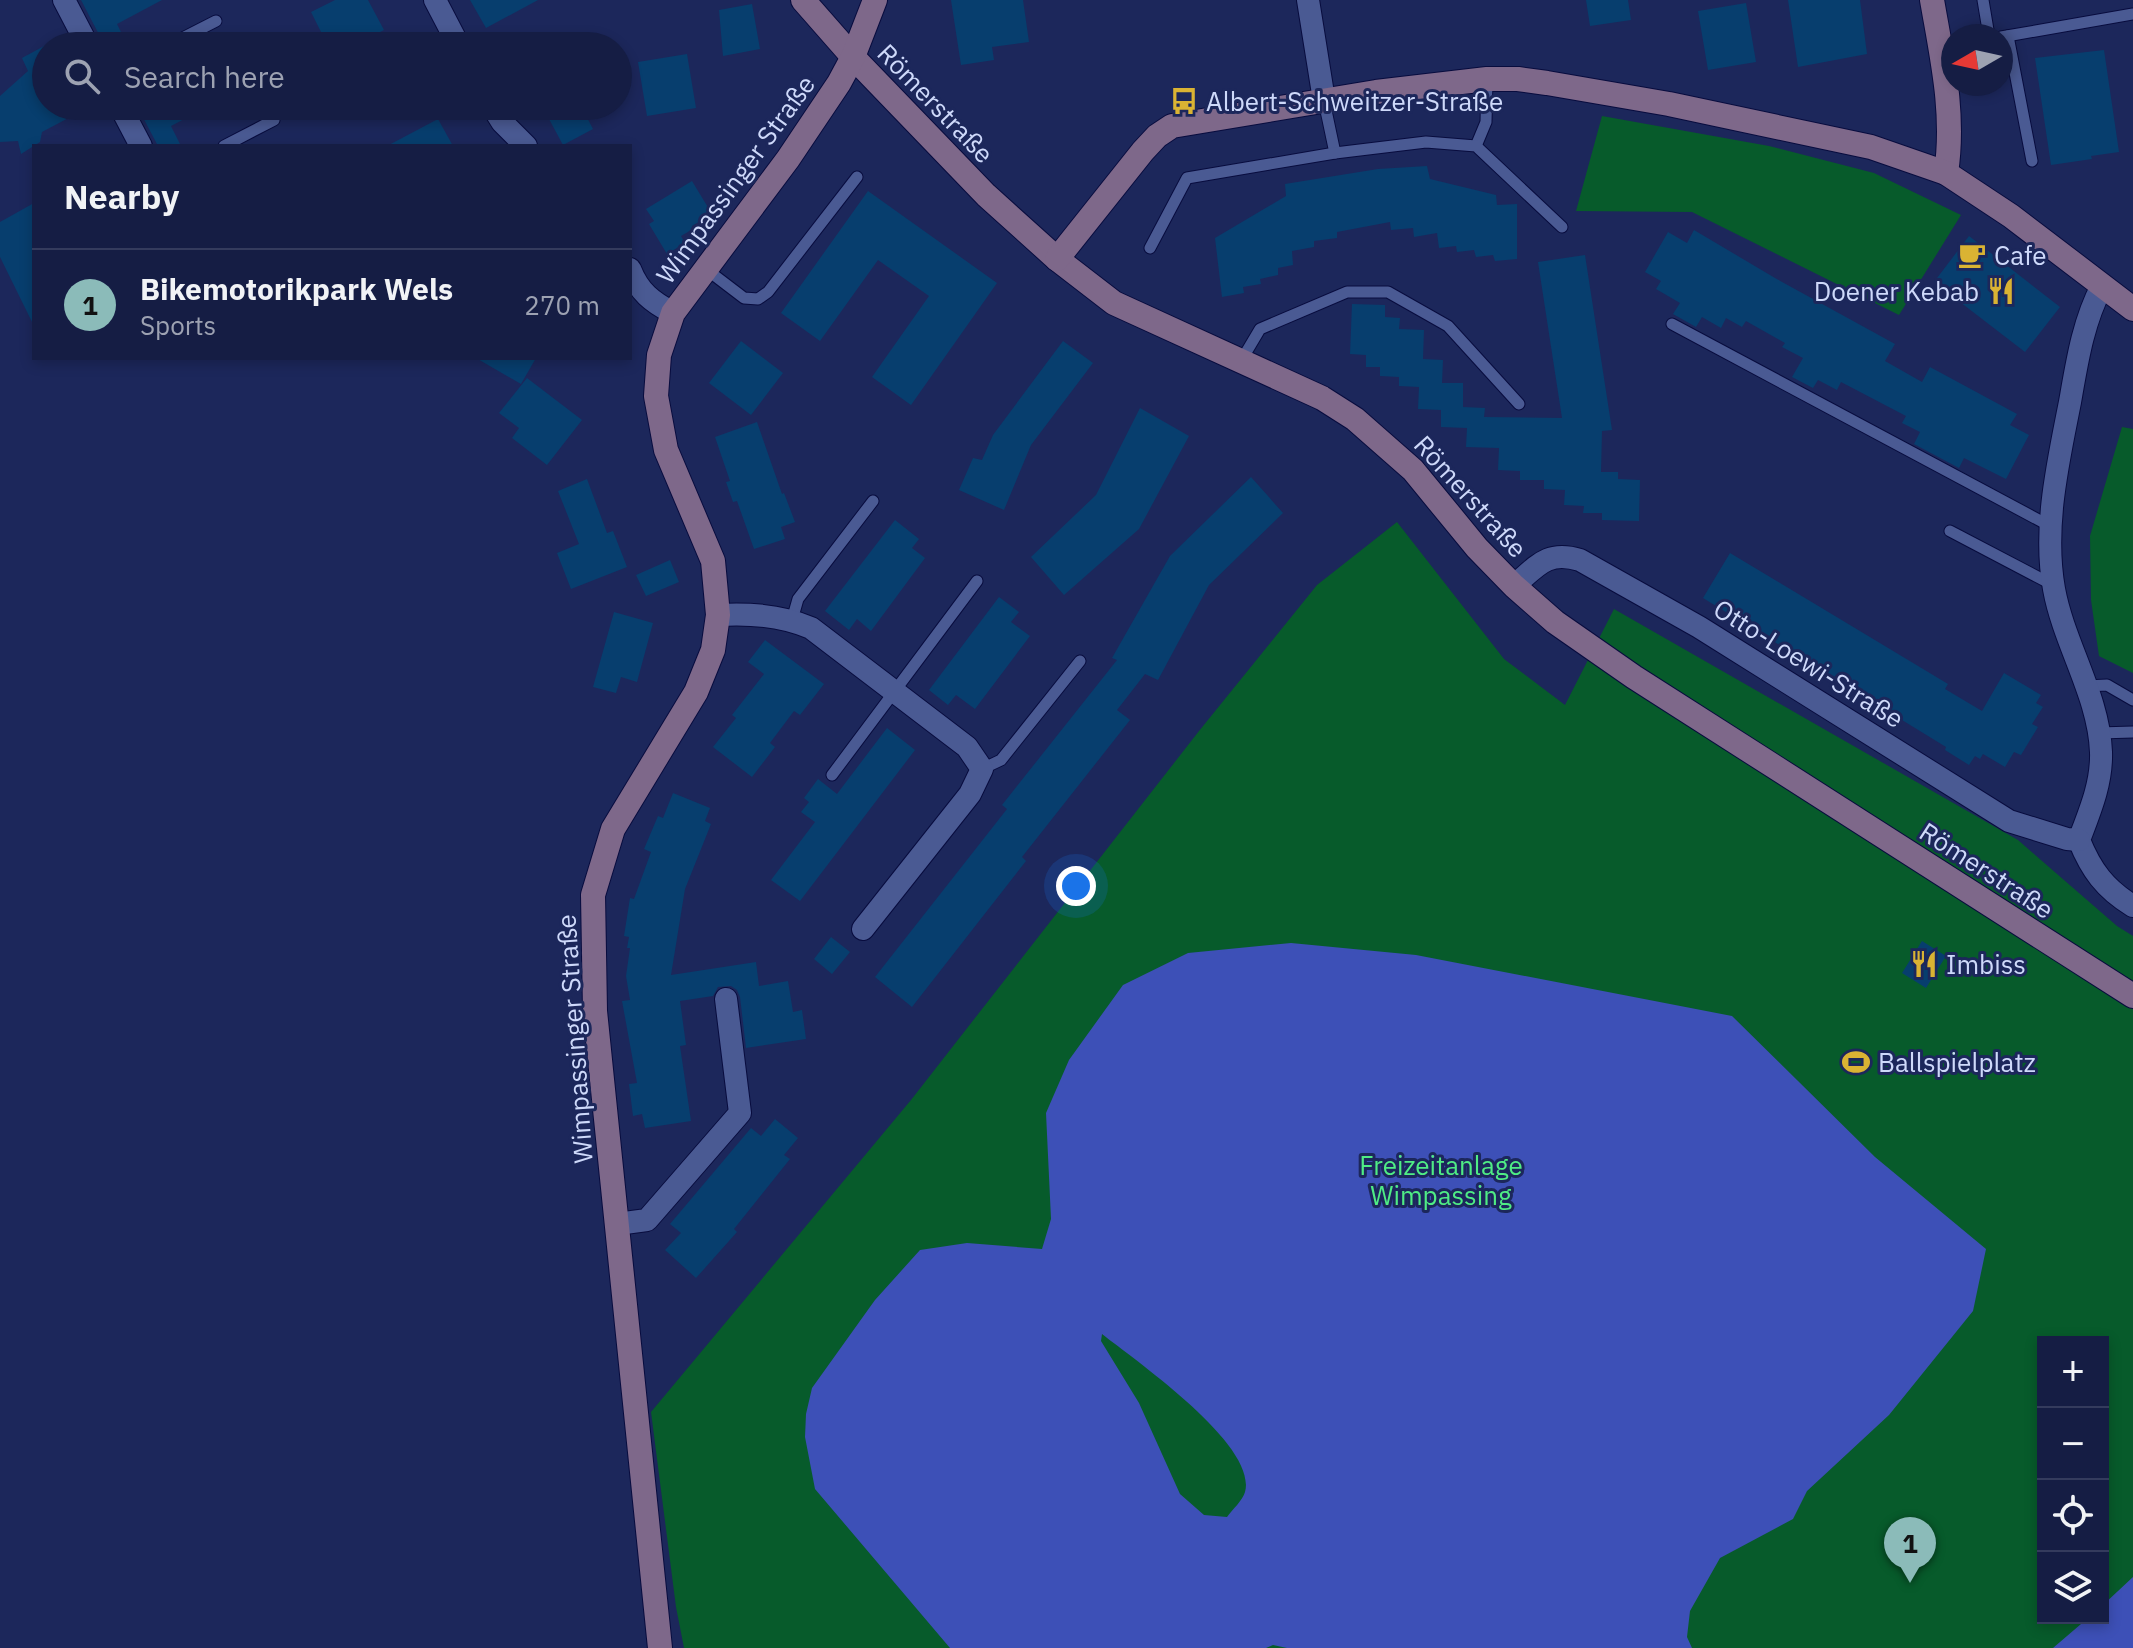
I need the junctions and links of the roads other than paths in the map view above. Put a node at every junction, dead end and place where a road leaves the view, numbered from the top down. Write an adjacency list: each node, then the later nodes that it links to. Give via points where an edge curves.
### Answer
1 (64, 0): 12 (street)
2 (435, 0): 14 (street)
3 (803, 0): 16 (street, Römerstraße)
4 (875, 0): 16 (street, Wimpassinger Straße)
5 (1308, 0): 20 (street)
6 (1932, 0): 11 (street)
7 (1983, 0): 10 (lane)
8 (2133, 14): 15 (lane)
9 (216, 21): 13 (lane)
10 (1987, 24)
11 (1941, 30)
12 (81, 32)
13 (194, 32)
14 (452, 32)
15 (2013, 35)
16 (853, 57): 34 (street, Römerstraße, via 986,195); 35 (street, Wimpassinger Straße, via 788,159)
17 (2013, 73): 29 (lane)
18 (1487, 79): 20 (street); 27 (lane, via 1486,122); 30 (street, via 1547,83 1715,113 1871,147)
19 (1949, 96): 30 (street)
20 (1324, 100): 28 (lane); 34 (street, via 1172,126 1143,151)
21 (127, 120): 24 (street)
22 (274, 120): 25 (lane)
23 (501, 120): 26 (street)
24 (140, 144)
25 (228, 144)
26 (524, 144)
27 (1476, 146): 28 (lane, via 1426,142); 32 (lane)
28 (1335, 153): 33 (lane, via 1187,178)
29 (2032, 161)
30 (1946, 173): 36 (street)
31 (857, 177): 35 (lane, via 758,299 744,298)
32 (1562, 227)
33 (1150, 248)
34 (1057, 259): 41 (street, Römerstraße, via 1114,303)
35 (705, 269): 39 (street, Wimpassinger Straße)
36 (2102, 286): 38 (street); 44 (street, via 2083,331)
37 (636, 294): 39 (street)
38 (2133, 309)
39 (673, 313): 49 (street, Wimpassinger Straße, via 659,355 656,396 666,450 713,561)
40 (1672, 324): 44 (lane)
41 (1240, 362): 42 (lane, via 1260,329 1347,292 1388,292 1448,326); 47 (street, Römerstraße, via 1322,398 1386,443)
42 (1519, 404)
43 (873, 501): 50 (lane, via 798,599)
44 (2050, 526): 48 (street)
45 (1950, 531): 48 (lane)
46 (977, 581): 53 (lane)
47 (1514, 586): 59 (street, Otto-Loewi-Straße, via 1543,560 1580,560 1699,627 2009,821); 62 (street, Römerstraße, via 1634,677)
48 (2053, 586): 52 (street)
49 (718, 615): 50 (street); 64 (street, Wimpassinger Straße, via 713,650 696,692 613,829 593,895 595,1011)
50 (792, 620): 53 (street, via 811,628)
51 (1080, 661): 57 (lane, via 1001,760)
52 (2085, 686): 54 (lane, via 2107,685); 56 (street)
53 (893, 690): 57 (street, via 967,747); 58 (lane)
54 (2133, 700)
55 (2133, 732): 56 (lane)
56 (2099, 733): 59 (street, via 2097,789)
57 (982, 769): 61 (street, via 970,794)
58 (832, 775)
59 (2079, 840): 60 (street, via 2100,880)
60 (2133, 906)
61 (863, 929)
62 (2133, 996)
63 (726, 999): 64 (street, via 740,1113 647,1220)
64 (617, 1224): 65 (street, Wimpassinger Straße)
65 (660, 1648)

